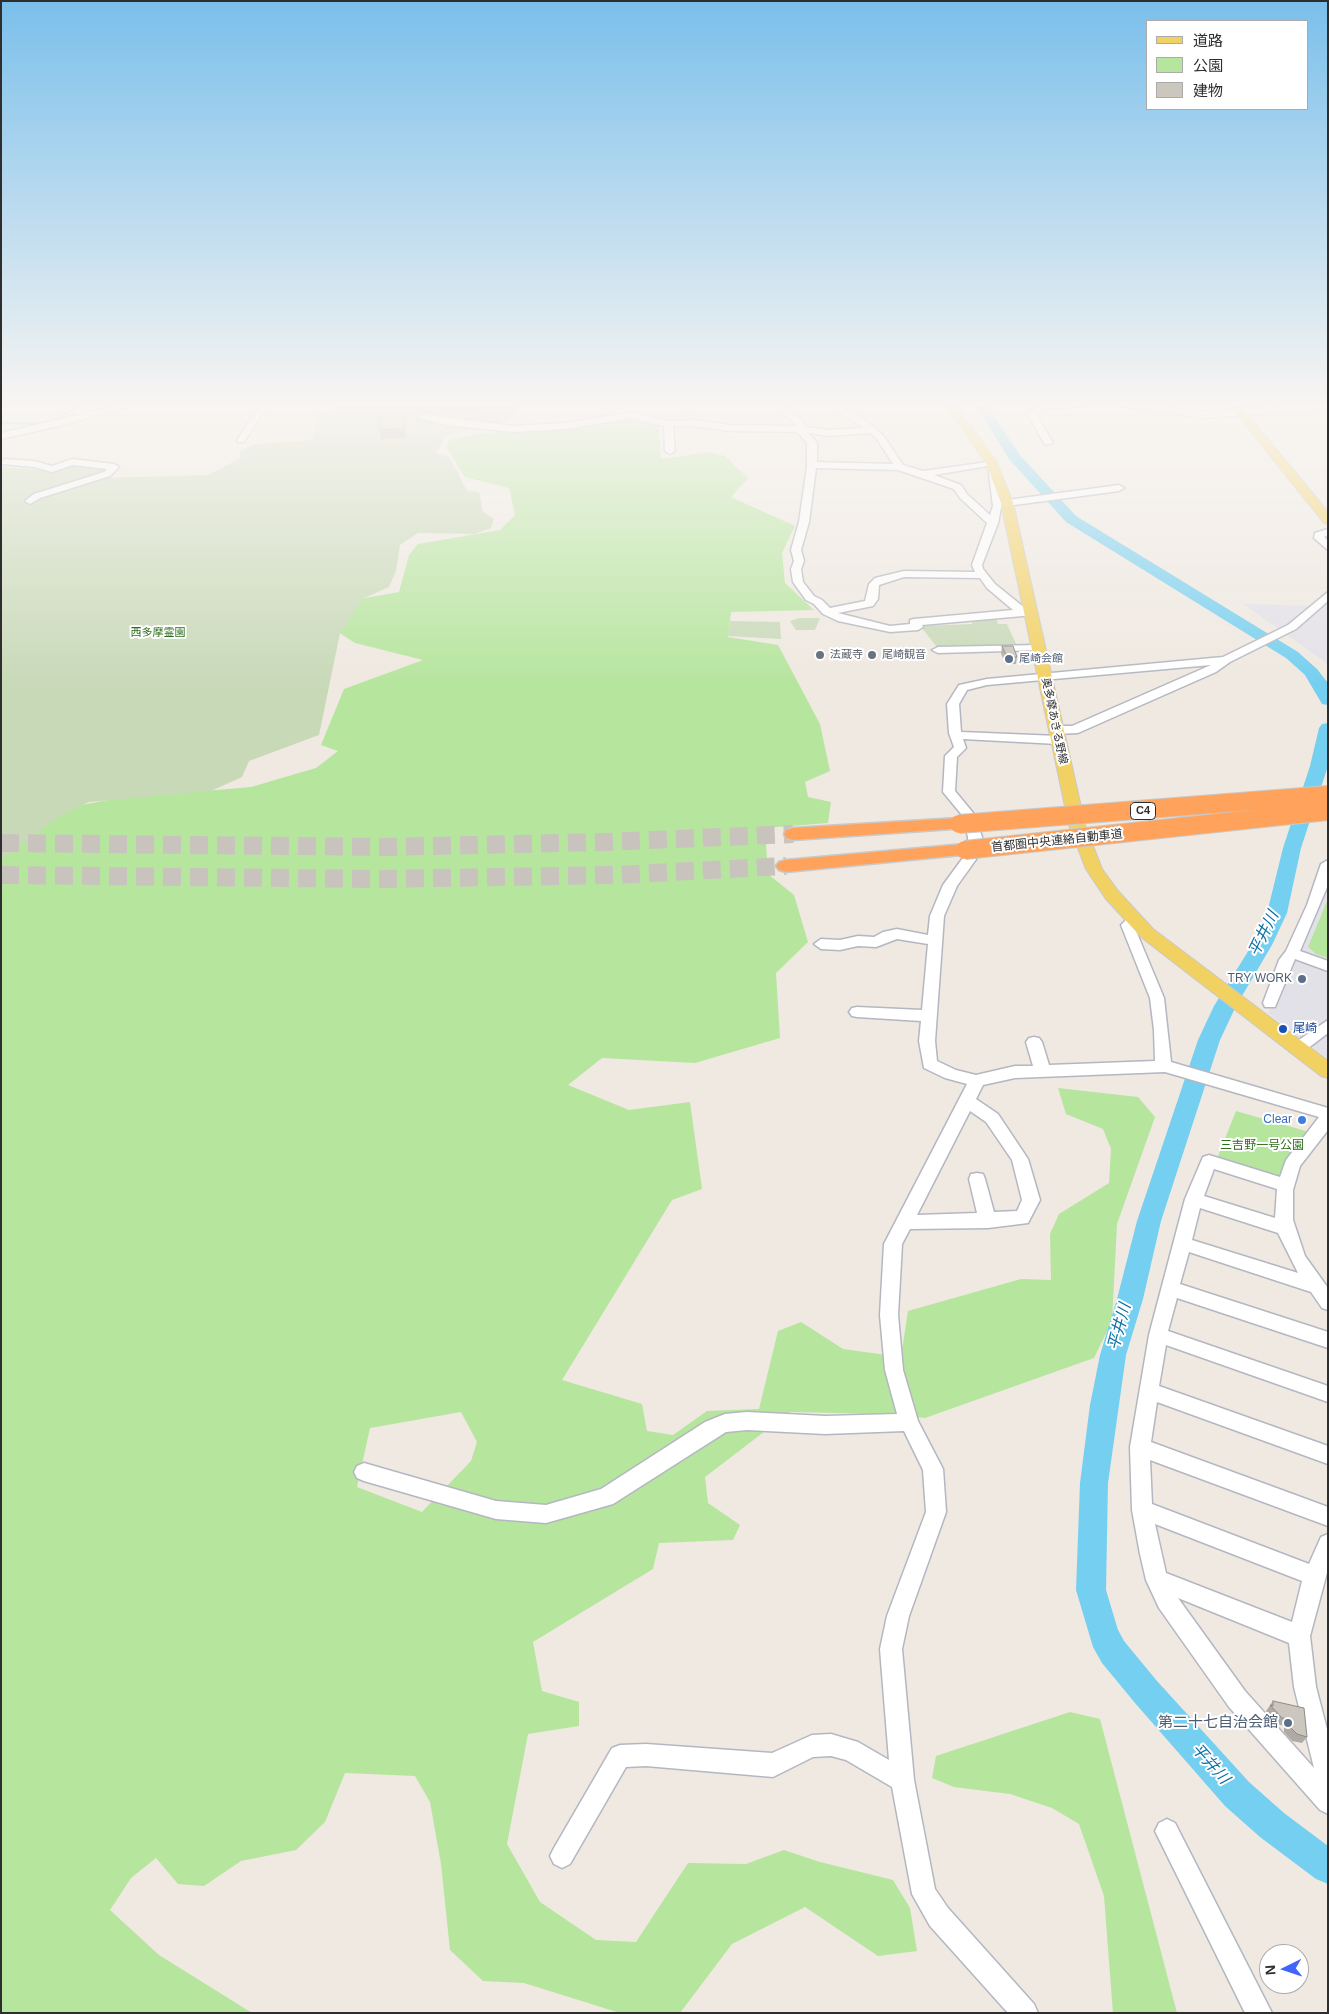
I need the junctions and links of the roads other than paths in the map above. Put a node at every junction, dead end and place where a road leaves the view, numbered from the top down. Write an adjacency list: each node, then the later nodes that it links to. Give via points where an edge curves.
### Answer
1 (36, 497): 8 (street)
2 (808, 497): 17 (street, via 796,550 798,582)
3 (964, 497): 12 (street)
4 (997, 497): 12 (street, via 998,506)
5 (1005, 497): 9 (main road, 奥多摩あきる野線)
6 (1059, 497): 9 (street)
7 (1315, 497): 10 (main road)
8 (30, 501)
9 (1007, 503): 18 (main road, 奥多摩あきる野線)
10 (1325, 509): 11 (main road)
11 (1328, 520)
12 (993, 523): 15 (street, via 978,565)
13 (1328, 532): 14 (street, via 1319,535)
14 (1328, 547)
15 (980, 575): 17 (street, via 904,574 879,580 874,584 873,599 869,604); 18 (street)
16 (1328, 595): 21 (street, via 1309,614 1280,634)
17 (827, 612): 18 (street, via 858,624 890,629 918,627 914,622)
18 (1027, 612): 19 (main road, 奥多摩あきる野線)
19 (1038, 648): 20 (street); 22 (main road, 奥多摩あきる野線)
20 (938, 650)
21 (1226, 660): 22 (street); 24 (street, via 1212,670)
22 (1045, 677): 23 (street, via 963,687 953,704); 24 (main road, 奥多摩あきる野線)
23 (956, 735): 24 (street); 28 (street, via 960,748 951,756 949,792)
24 (1057, 735): 26 (main road, 奥多摩あきる野線)
25 (1328, 795): 28 (highway, 首都圏中央連絡自動車道 / C4, bridge)
26 (1073, 807): 28 (street); 32 (main road, 奥多摩あきる野線, via 1082,843 1094,869)
27 (1328, 811): 31 (highway, 首都圏中央連絡自動車道 / C4, bridge)
28 (964, 819): 29 (highway, 首都圏中央連絡自動車道 / C4); 33 (street, via 975,837 976,851 950,885 940,907)
29 (793, 834)
30 (1328, 864): 35 (street)
31 (786, 866)
32 (1134, 920): 37 (main road, 奥多摩あきる野線, via 1204,978); 43 (street, via 1128,925 1129,931 1157,998 1162,1058)
33 (935, 941): 34 (street, via 888,934 876,942); 39 (street)
34 (821, 944)
35 (1292, 953): 36 (street); 37 (street)
36 (1328, 966)
37 (1265, 1011): 42 (main road)
38 (857, 1012): 39 (street)
39 (929, 1016): 46 (street, via 927,1041 930,1064)
40 (1328, 1025): 42 (street)
41 (1034, 1042): 45 (street)
42 (1298, 1048): 44 (main road)
43 (1168, 1067): 45 (street); 48 (street)
44 (1328, 1071)
45 (1043, 1072): 46 (street, via 1015,1072)
46 (977, 1081): 47 (street)
47 (968, 1102): 52 (street, via 992,1118 1020,1160 1032,1200 1022,1218); 53 (street)
48 (1328, 1115): 50 (street, via 1292,1164)
49 (977, 1179): 52 (street)
50 (1286, 1184): 51 (street, via 1209,1161); 54 (street)
51 (1194, 1199): 54 (street); 55 (street)
52 (988, 1221): 53 (street)
53 (903, 1222): 63 (street, via 893,1244 889,1314 894,1370)
54 (1284, 1228): 56 (street, via 1298,1259)
55 (1181, 1243): 56 (street); 57 (street)
56 (1322, 1287): 58 (street)
57 (1170, 1288): 59 (street); 60 (street)
58 (1328, 1303)
59 (1158, 1335): 61 (street); 62 (street)
60 (1328, 1340)
61 (1148, 1390): 64 (street); 65 (street)
62 (1328, 1394)
63 (909, 1422): 66 (street, via 725,1423 712,1428 606,1497 546,1514 496,1510); 74 (street, via 933,1469 936,1512 898,1616 891,1649)
64 (1140, 1447): 67 (street); 68 (street)
65 (1328, 1455)
66 (364, 1472)
67 (1142, 1510): 70 (street); 71 (street)
68 (1328, 1517)
69 (1328, 1544): 70 (street)
70 (1314, 1576): 72 (street)
71 (1157, 1580): 72 (street); 75 (street, via 1184,1628 1237,1699)
72 (1299, 1636): 73 (street, via 1305,1687)
73 (1328, 1779)
74 (902, 1780): 77 (street, via 850,1750 831,1746 812,1746 773,1765 646,1755 620,1756); 78 (street, via 924,1894 939,1917)
75 (1328, 1802)
76 (1166, 1831): 79 (street)
77 (562, 1856)
78 (1024, 2013)
79 (1259, 2013)

